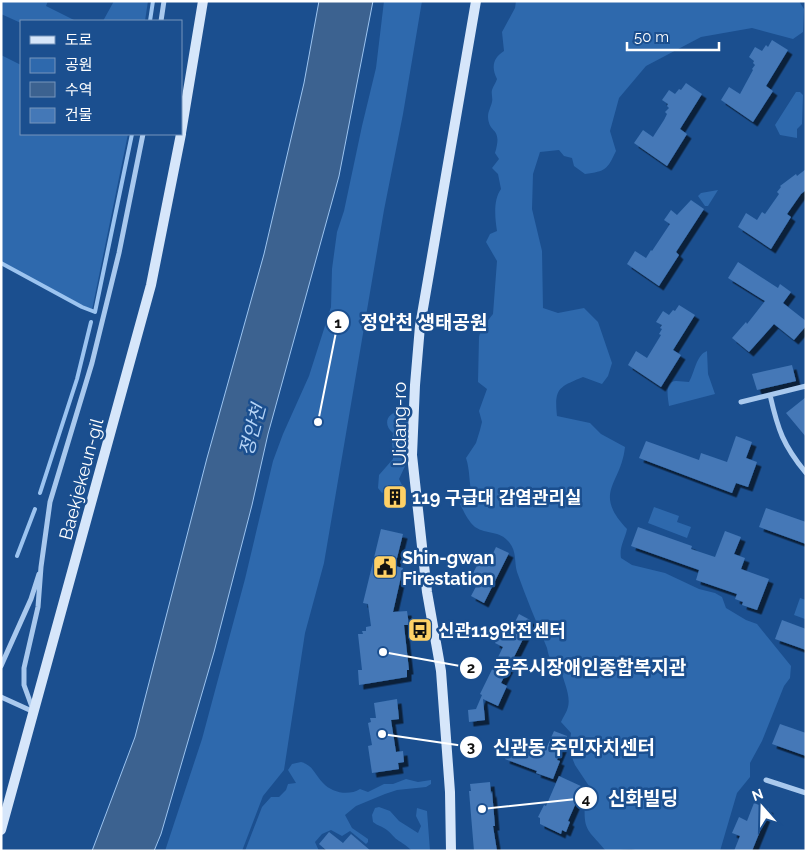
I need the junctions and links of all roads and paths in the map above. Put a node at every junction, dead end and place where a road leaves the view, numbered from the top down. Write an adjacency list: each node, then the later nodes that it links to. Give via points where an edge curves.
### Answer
1 (164, 1): 4 (street)
2 (203, 1): 5 (main road, Baekjekeun-gil)
3 (476, 1): 19 (main road, Uidang-ro, via 420,326 412,455 427,592 441,671)
4 (161, 20)
5 (182, 127)
6 (143, 135): 12 (street, via 92,363 50,502)
7 (181, 135): 15 (main road, Baekjekeun-gil, via 151,285)
8 (806, 386): 9 (street)
9 (770, 395): 10 (street); 11 (street, via 778,428 790,454)
10 (741, 402)
11 (806, 473)
12 (41, 567): 13 (street, via 32,599); 15 (street, via 38,607 24,668 24,685)
13 (1, 666)
14 (1, 696): 15 (street)
15 (34, 712): 18 (main road, Baekjekeun-gil)
16 (766, 780): 17 (street)
17 (806, 793)
18 (1, 830)
19 (451, 851)

